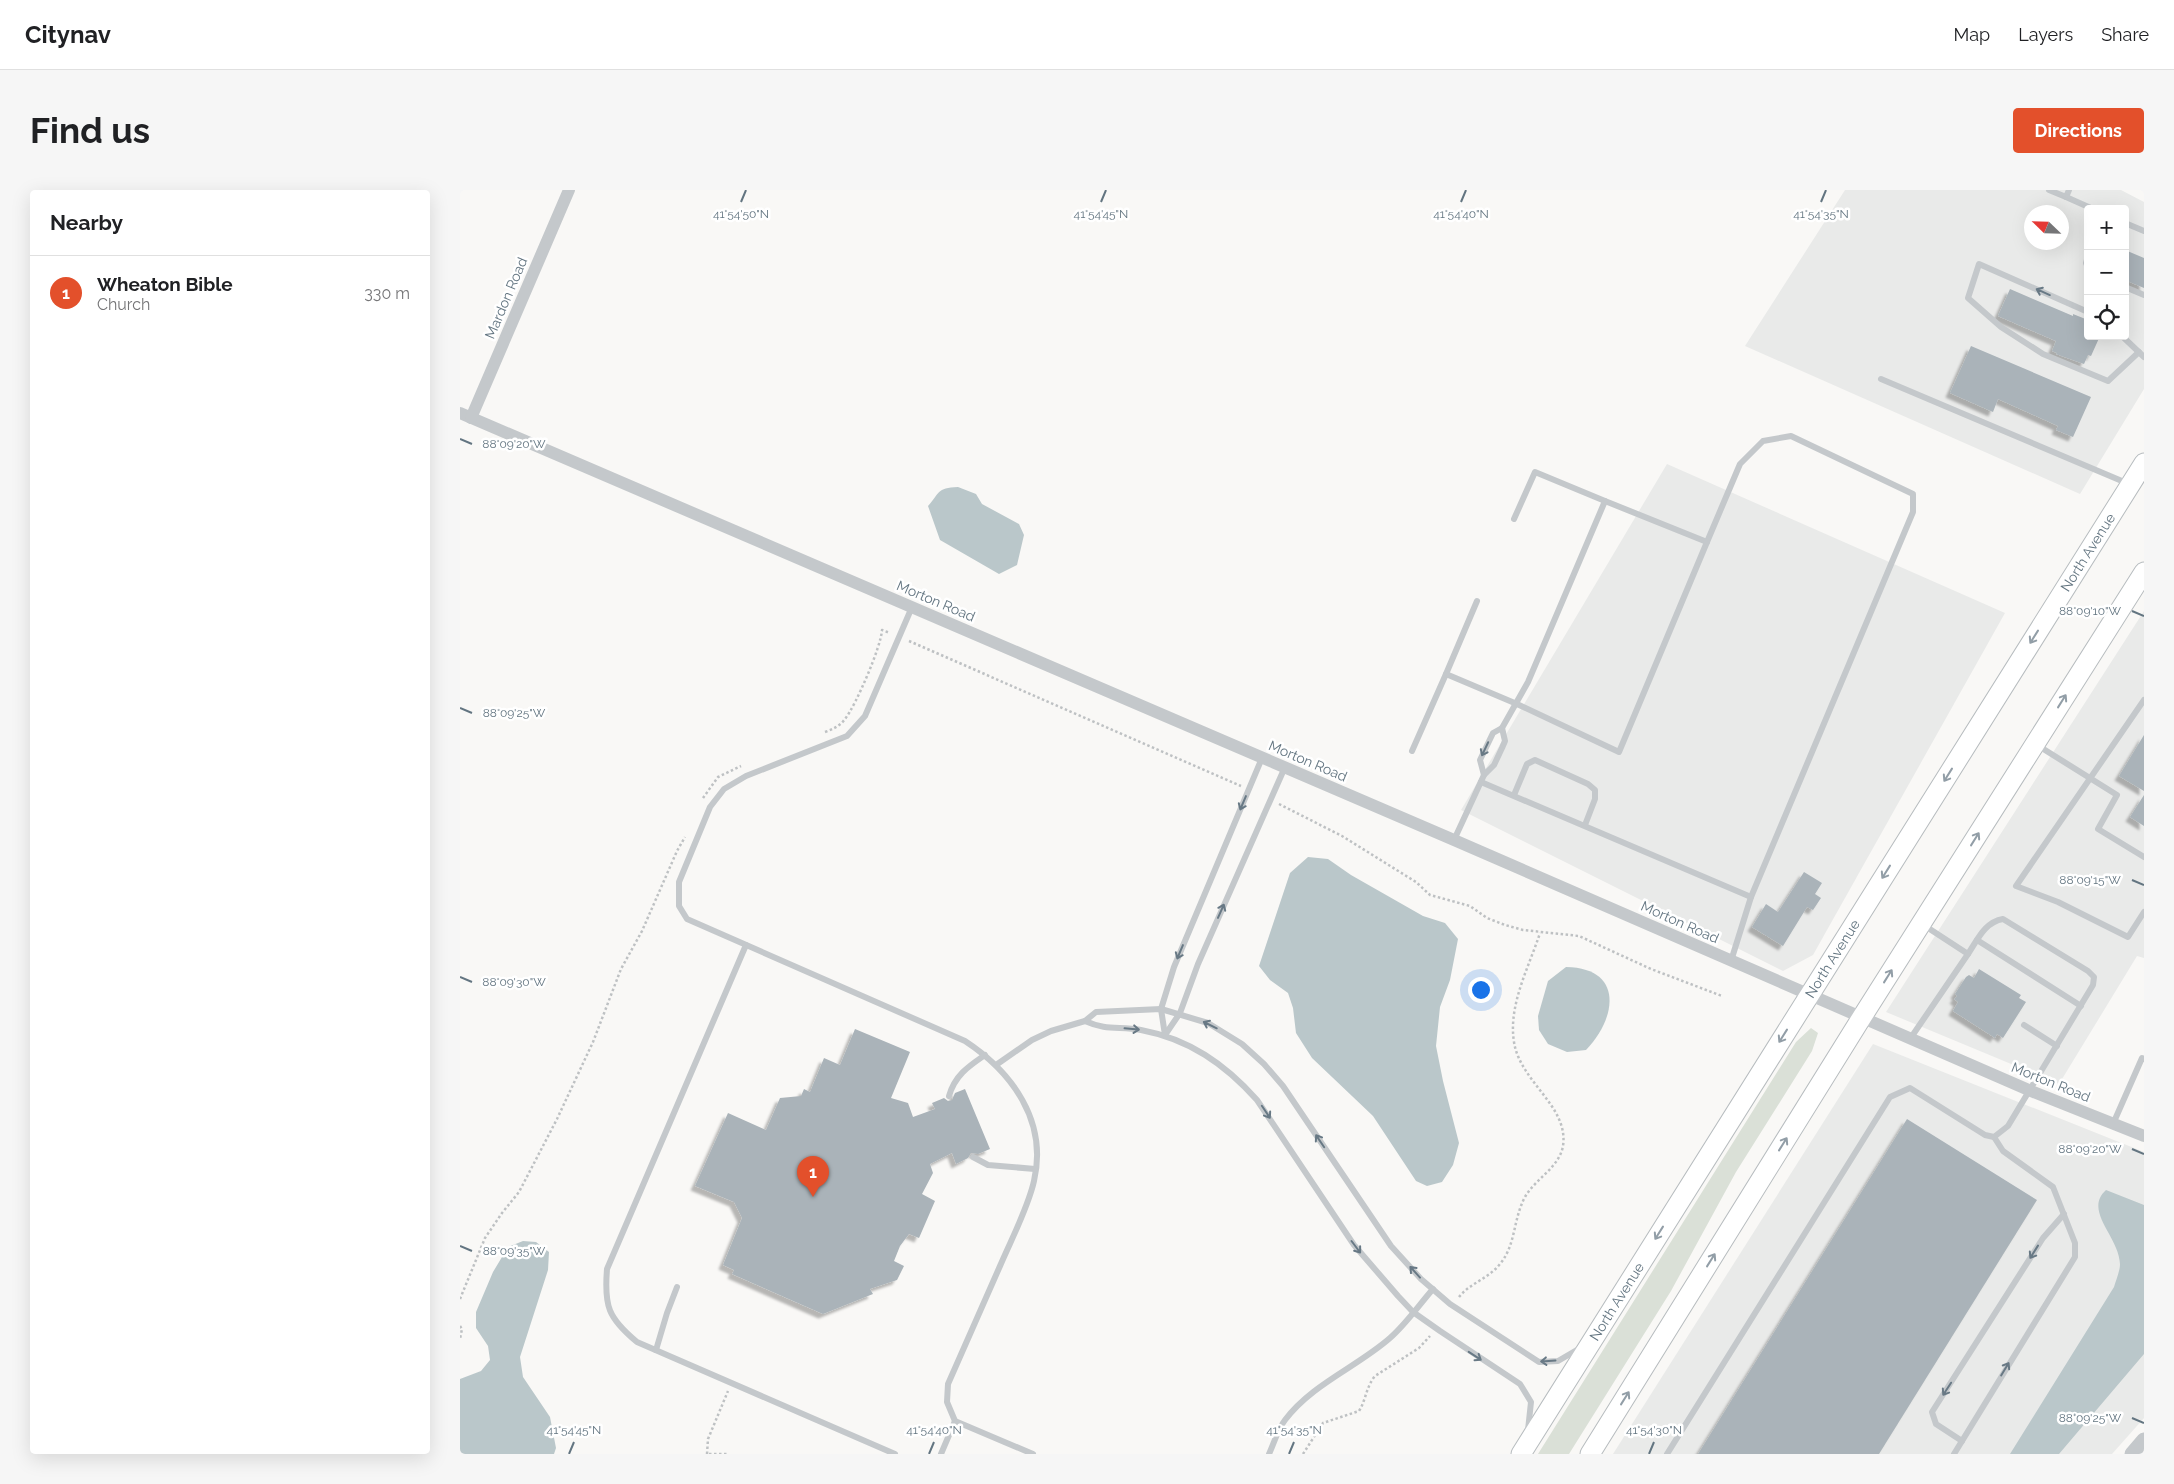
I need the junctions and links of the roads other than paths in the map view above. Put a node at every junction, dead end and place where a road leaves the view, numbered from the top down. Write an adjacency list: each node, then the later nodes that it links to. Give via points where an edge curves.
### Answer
1 (569, 190): 14 (street, Mardon Road)
2 (2049, 190): 4 (lane)
3 (2069, 190): 4 (lane)
4 (2066, 197): 5 (lane)
5 (2084, 205)
6 (2129, 225): 7 (lane)
7 (2144, 231)
8 (2129, 289): 9 (lane)
9 (2144, 295)
10 (2084, 310): 12 (lane, one-way to 12, via 1979,264 1968,298 2001,327 2043,354 2108,381)
11 (2126, 340): 12 (lane)
12 (2141, 355)
13 (1881, 379): 16 (lane)
14 (465, 415): 22 (street, Morton Road)
15 (2144, 463): 16 (main road, North Avenue)
16 (2130, 485): 45 (main road, North Avenue, one-way to 45)
17 (1605, 501): 18 (lane, via 1535,472); 19 (lane); 25 (lane)
18 (1514, 520)
19 (1707, 542): 25 (lane, via 1620,752); 38 (lane, via 1740,464 1763,441 1791,436 1913,494 1913,512)
20 (2144, 572): 27 (main road, one-way to 20)
21 (1477, 601): 23 (lane)
22 (912, 607): 29 (street, Morton Road); 42 (lane, via 865,716 847,736 746,776 724,789 710,807 679,882 679,906 686,919)
23 (1446, 674): 25 (lane); 28 (lane)
24 (2144, 700): 32 (lane)
25 (1517, 704): 26 (lane)
26 (1502, 728): 31 (lane, via 1505,741 1494,765); 31 (lane, one-way to 31, via 1492,733 1480,760)
27 (2035, 744): 32 (lane); 40 (main road, one-way to 27)
28 (1412, 751)
29 (1262, 758): 30 (street, Morton Road); 47 (lane, one-way to 47, via 1174,967)
30 (1285, 767): 36 (street, Morton Road); 48 (lane, one-way to 30, via 1198,964)
31 (1484, 775): 33 (lane)
32 (2091, 779): 37 (lane, via 2117,795 2098,829); 39 (lane, via 2016,886 2058,902 2128,937)
33 (1480, 782): 34 (lane); 36 (lane)
34 (1514, 795): 35 (lane); 35 (lane, via 1527,764 1535,760 1595,790 1595,800)
35 (1585, 825): 38 (lane)
36 (1454, 840): 44 (street, Morton Road)
37 (2144, 857)
38 (1752, 897): 44 (lane)
39 (2144, 912)
40 (1921, 924): 43 (lane); 49 (main road, one-way to 40)
41 (1976, 940): 43 (lane); 46 (lane); 46 (lane, via 1993,920 2003,919 2080,966 2094,977)
42 (746, 945): 55 (lane, via 965,1041); 70 (lane, via 607,1269 605,1296 610,1313 622,1330 637,1342)
43 (1968, 954): 53 (lane)
44 (1731, 961): 45 (street, Morton Road)
45 (1809, 995): 49 (street, Morton Road); 69 (main road, North Avenue, one-way to 69)
46 (2081, 1006): 54 (lane)
47 (1161, 1009): 48 (lane); 50 (lane, via 1096,1012); 52 (lane)
48 (1180, 1013): 52 (lane); 67 (lane, one-way to 48, via 1391,1246 1283,1086 1264,1064 1217,1028)
49 (1862, 1017): 53 (street, Morton Road); 79 (main road, one-way to 49)
50 (1085, 1021): 52 (lane, one-way to 52, via 1101,1028); 57 (lane, via 1045,1034)
51 (2024, 1025): 54 (lane)
52 (1165, 1034): 68 (lane, one-way to 68, via 1209,1057 1239,1079 1354,1245)
53 (1910, 1039): 58 (street, Morton Road)
54 (2057, 1046): 58 (lane)
55 (986, 1055): 57 (lane); 59 (lane, via 963,1070 952,1084)
56 (2144, 1059): 60 (lane)
57 (996, 1065): 64 (lane, via 1020,1095 1032,1122)
58 (2030, 1091): 60 (street, Morton Road); 62 (lane, via 2008,1126)
59 (949, 1096)
60 (2114, 1124): 61 (street, Morton Road)
61 (2144, 1136)
62 (1994, 1137): 65 (lane, via 2004,1151 2053,1187); 80 (lane, via 1985,1135 1910,1088 1890,1097)
63 (973, 1156): 64 (lane, via 988,1165)
64 (1035, 1169): 71 (lane, via 1018,1226 948,1384 947,1402)
65 (2064, 1214): 73 (lane, one-way to 65, via 2075,1257 2075,1243); 73 (lane, one-way to 73, via 2043,1238 1932,1412 1936,1424)
66 (678, 1287): 70 (lane)
67 (1433, 1289): 68 (lane); 69 (lane, one-way to 67, via 1558,1361 1539,1362)
68 (1413, 1312): 74 (lane, one-way to 74, via 1520,1384 1532,1402); 78 (lane, via 1384,1343 1298,1404 1284,1421)
69 (1592, 1341): 74 (main road, North Avenue)
70 (656, 1350): 75 (lane)
71 (955, 1421): 76 (lane); 77 (lane)
72 (2144, 1440): 82 (street)
73 (1962, 1441): 81 (lane)
74 (1523, 1450)
75 (895, 1454)
76 (941, 1454)
77 (1033, 1454)
78 (1269, 1454)
79 (1590, 1454)
80 (1667, 1454)
81 (1954, 1454)
82 (2132, 1454)

